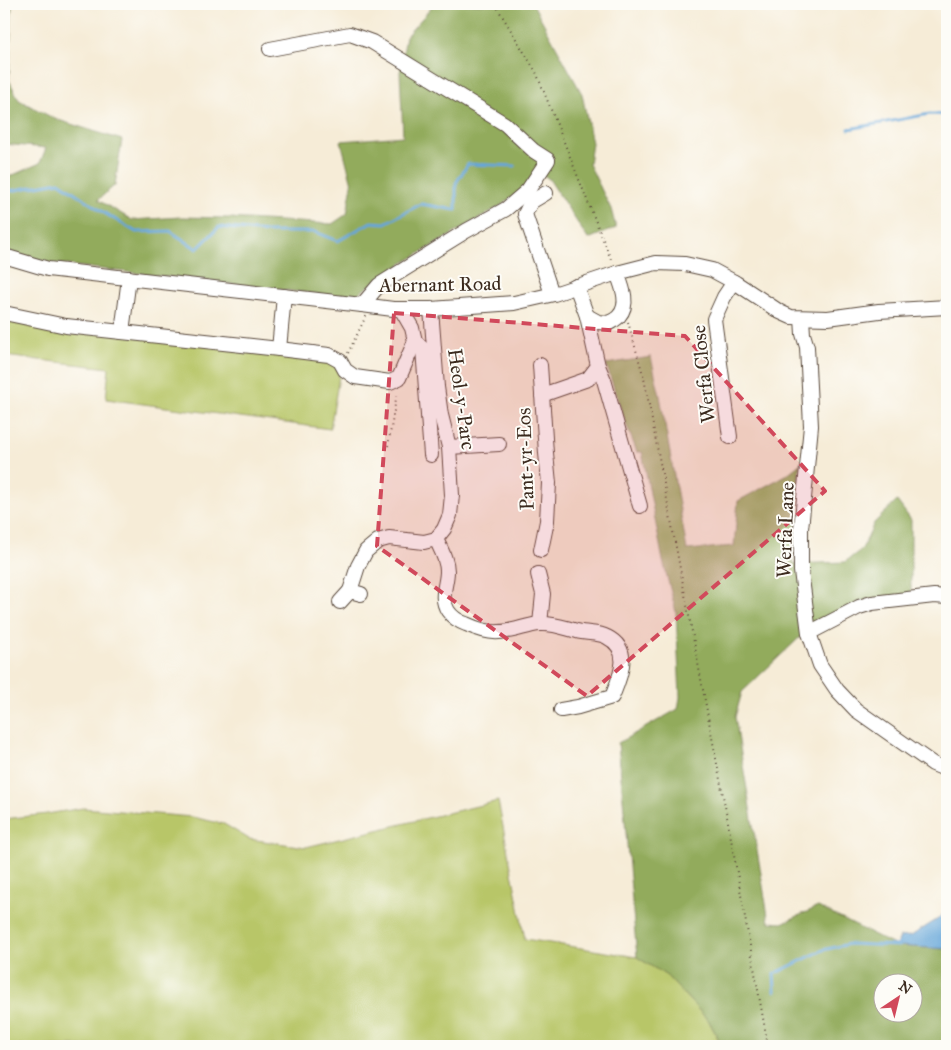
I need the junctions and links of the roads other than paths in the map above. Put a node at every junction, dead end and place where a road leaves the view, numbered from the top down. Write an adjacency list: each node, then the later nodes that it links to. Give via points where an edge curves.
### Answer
1 (270, 49): 10 (street, via 350,34 372,42 505,124 548,160 528,190 506,209 379,285)
2 (546, 193): 8 (street, via 531,202 525,214)
3 (4, 256): 5 (street, Abernant Road, via 48,268)
4 (617, 273): 6 (street, Abernant Road, via 656,263 684,264 712,270); 7 (street, Abernant Road); 15 (street, via 624,291 624,306 619,316 609,323 598,322)
5 (129, 278): 9 (street, Abernant Road); 17 (street)
6 (734, 282): 16 (street, Abernant Road, via 780,312); 23 (street, Werfa Close, via 714,319)
7 (576, 286): 8 (street, Abernant Road); 15 (street)
8 (552, 294): 13 (street, Abernant Road, via 514,303)
9 (284, 296): 10 (street, Abernant Road); 19 (street)
10 (362, 304): 12 (street, Abernant Road)
11 (947, 307): 16 (street, Abernant Road)
12 (401, 309): 13 (street, Abernant Road); 18 (street)
13 (431, 309): 25 (street, Heol-y-Parc, via 437,387)
14 (4, 313): 17 (street, via 66,326)
15 (588, 316): 21 (street)
16 (802, 318): 34 (street, Werfa Lane, via 811,426 801,529 801,571)
17 (122, 332): 19 (street)
18 (416, 340): 19 (street, via 399,378 390,382 356,377 329,355); 26 (street, via 423,349)
19 (279, 349)
20 (540, 364): 22 (street, Pant-yr-Eos)
21 (598, 366): 22 (street, Pant-yr-Eos, via 588,379); 27 (street)
22 (542, 395): 29 (street, Pant-yr-Eos, via 549,482 547,521)
23 (730, 437)
24 (499, 444): 25 (street)
25 (449, 447): 28 (street, Heol-y-Parc, via 450,515)
26 (431, 455)
27 (640, 506)
28 (436, 538): 32 (street, via 424,542 389,538 378,541 366,551 358,566 356,592); 33 (street, via 447,570 443,596 448,612 460,622 479,630 499,632)
29 (541, 550)
30 (538, 574): 33 (street, via 543,594)
31 (947, 597): 34 (street, via 872,603)
32 (340, 602)
33 (540, 624): 35 (street, via 556,624 607,637 619,646 623,660 612,697)
34 (809, 633): 36 (street, Werfa Lane, via 820,665 856,710 932,764)
35 (561, 710)
36 (947, 770)

